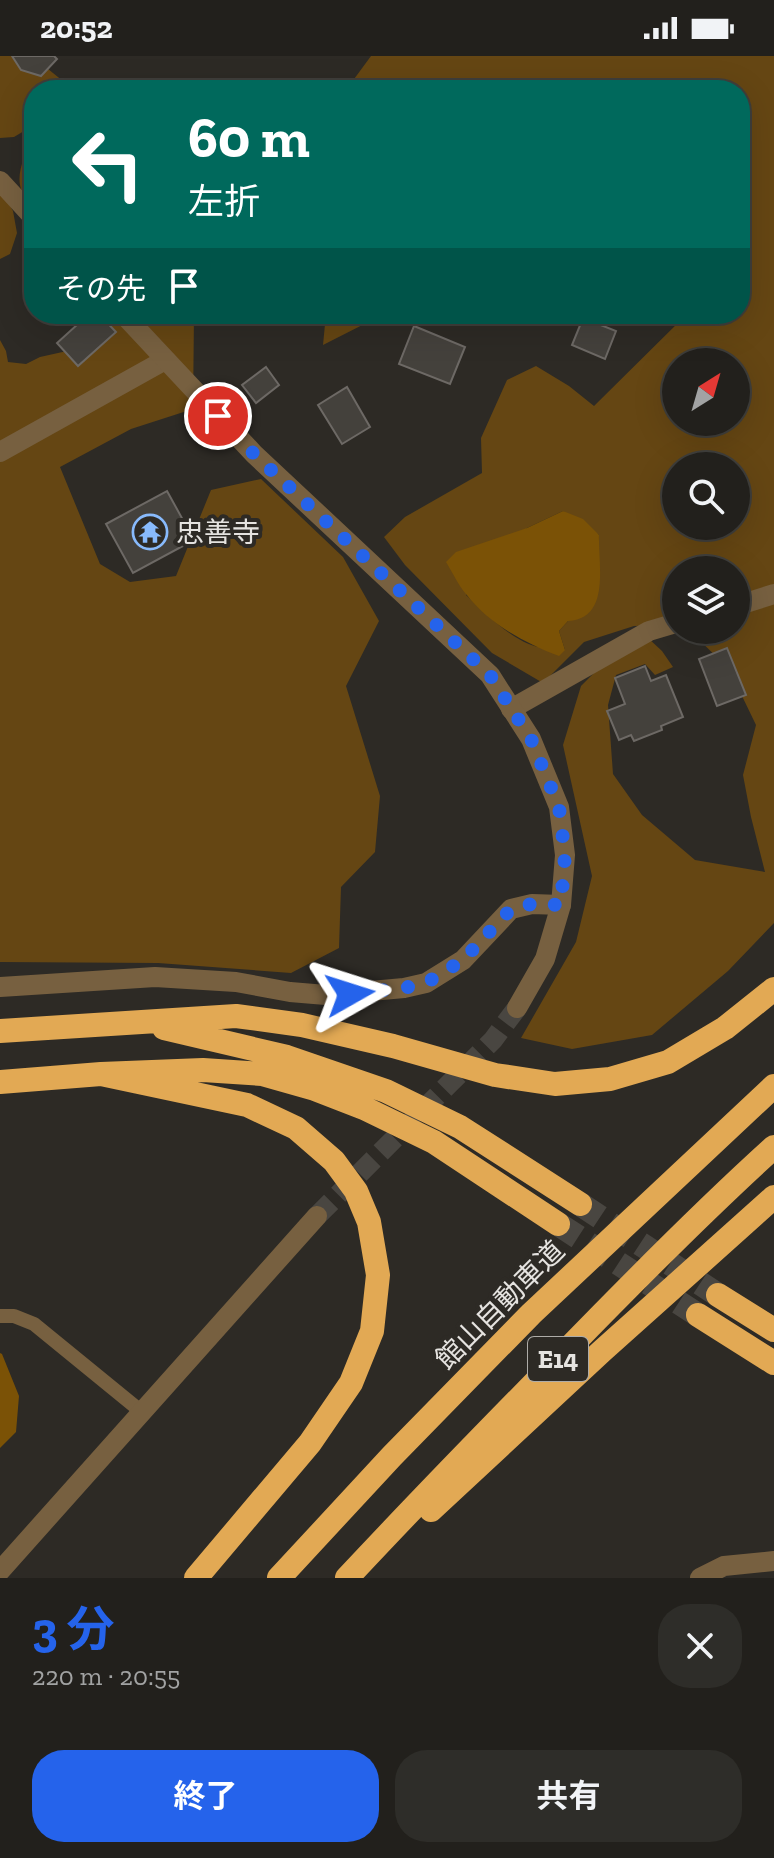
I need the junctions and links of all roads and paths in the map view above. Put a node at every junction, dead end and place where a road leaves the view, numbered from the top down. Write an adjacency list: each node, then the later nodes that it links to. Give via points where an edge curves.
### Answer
1 (0, 181): 2 (street)
2 (24, 207)
3 (132, 324): 4 (street)
4 (165, 360): 5 (street); 9 (street, via 254,454 490,675)
5 (0, 452)
6 (774, 594): 7 (street)
7 (750, 602)
8 (662, 627): 9 (street)
9 (511, 709): 10 (street, via 531,739 559,807 565,855)
10 (561, 905): 11 (street, via 511,909 463,960 426,983 404,988 326,995 155,977); 13 (street, via 545,959)
11 (0, 987)
12 (774, 989): 14 (highway, via 725,1028 668,1062 610,1079 555,1084 495,1075 302,1025 236,1016)
13 (517, 1008)
14 (135, 1021): 15 (highway); 21 (highway, via 287,1057 386,1091 460,1127)
15 (0, 1031)
16 (101, 1074): 17 (highway); 23 (highway, via 262,1074 315,1089 434,1142); 32 (highway, via 247,1105 296,1128 334,1161 356,1191 369,1222 378,1275 372,1331 351,1383 310,1443)
17 (0, 1082)
18 (774, 1086): 33 (highway, 館山自動車道 / E14, via 531,1314)
19 (774, 1147): 34 (highway, E14, via 592,1324)
20 (774, 1197): 35 (highway)
21 (580, 1204)
22 (317, 1216): 29 (street)
23 (558, 1224)
24 (718, 1295): 27 (highway)
25 (698, 1315): 28 (highway)
26 (0, 1316): 29 (lane, via 34,1324)
27 (774, 1330)
28 (774, 1363)
29 (143, 1413): 31 (street)
30 (774, 1561): 36 (street, via 724,1566)
31 (0, 1571)
32 (196, 1578)
33 (279, 1578)
34 (347, 1578)
35 (360, 1578)
36 (700, 1578)

